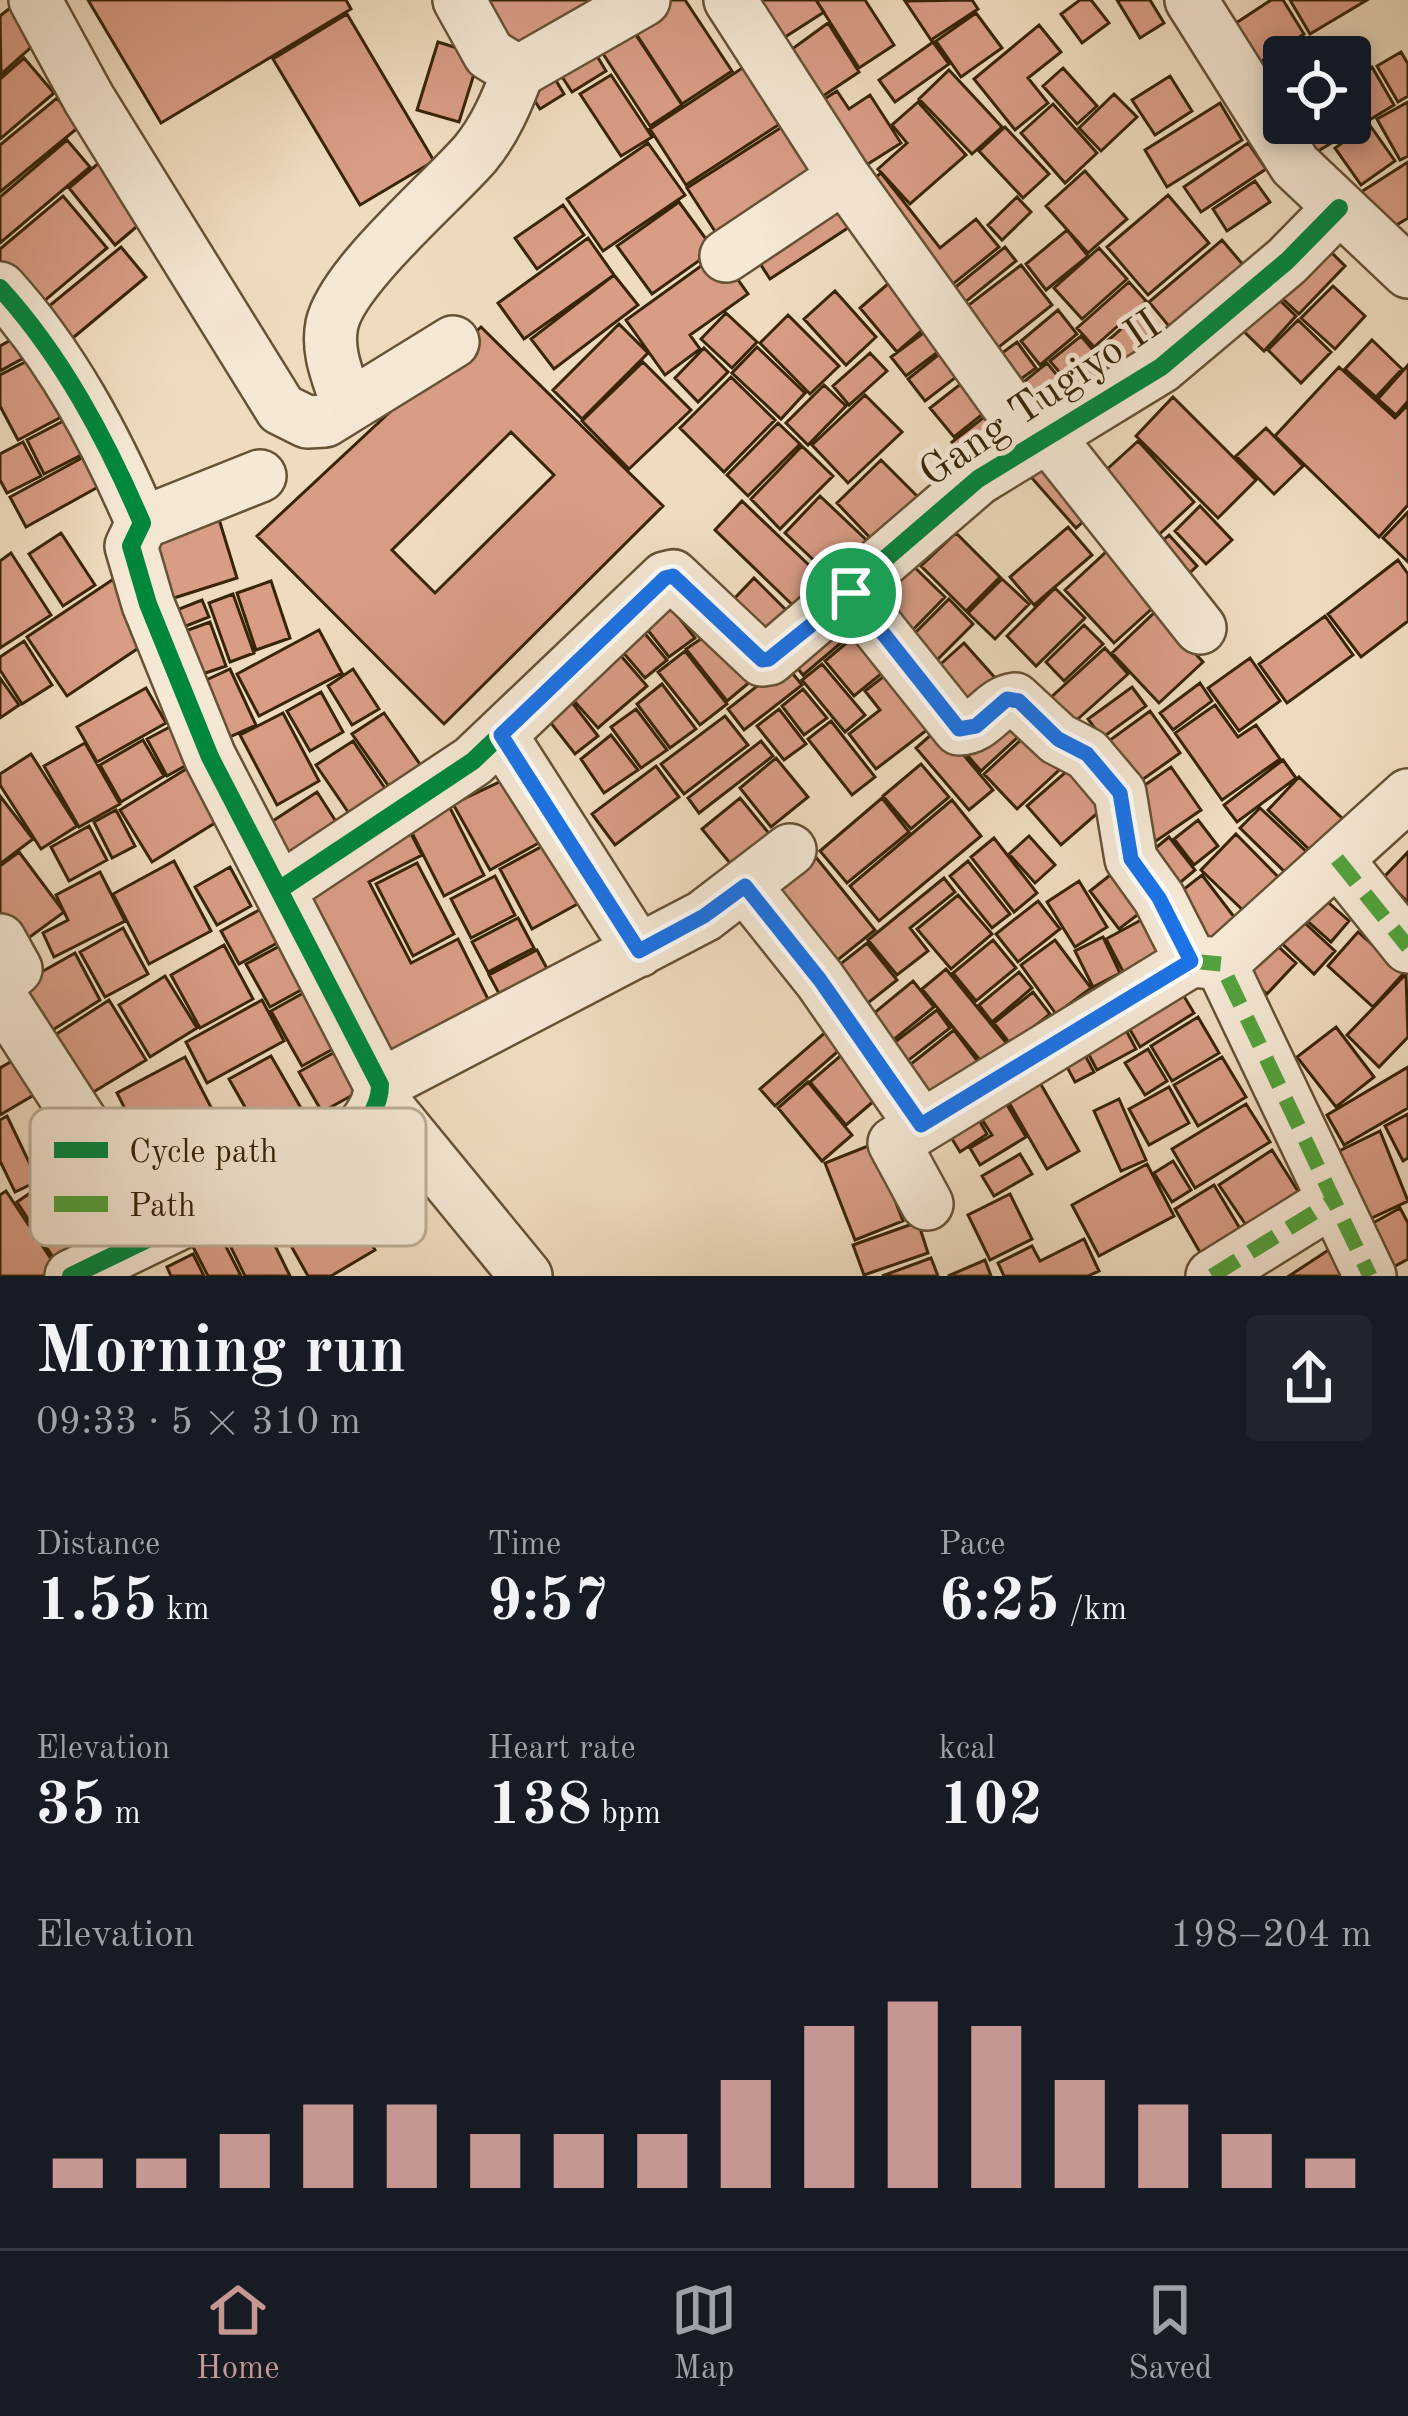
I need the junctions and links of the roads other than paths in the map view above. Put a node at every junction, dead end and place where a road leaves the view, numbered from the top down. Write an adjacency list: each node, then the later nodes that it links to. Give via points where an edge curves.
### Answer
1 (35, 0): 13 (street, via 281,410 325,421)
2 (459, 0): 6 (street, via 489,54)
3 (644, 0): 6 (street)
4 (730, 0): 7 (street)
5 (1190, 0): 8 (street, via 1285,150)
6 (518, 72): 13 (street, via 478,150 358,279 333,320 330,352)
7 (844, 177): 9 (street); 14 (street)
8 (1339, 208): 10 (street); 14 (street, Gang Tugiyo II, via 1161,367)
9 (726, 256)
10 (1408, 272)
11 (0, 289): 16 (street, via 107,442)
12 (453, 341): 13 (street)
13 (347, 405)
14 (1041, 439): 17 (street, Gang Tugiyo II, via 934,514); 18 (street)
15 (260, 476): 16 (street)
16 (142, 523): 24 (street, via 131,546 148,604 210,757)
17 (851, 593): 19 (street, Gang Tugiyo II, via 762,660 673,576 665,578); 27 (street, via 959,729 1015,699 1087,754 1120,793 1131,859)
18 (1200, 628)
19 (501, 735): 24 (street); 26 (street)
20 (1408, 794): 22 (street)
21 (790, 850): 23 (street)
22 (1337, 859): 25 (street); 27 (street)
23 (745, 886): 26 (street); 33 (street)
24 (282, 888): 29 (street)
25 (1408, 947)
26 (639, 951): 29 (street)
27 (1206, 963): 33 (street); 35 (street)
28 (4, 972): 30 (street)
29 (380, 1092): 31 (street); 32 (street)
30 (82, 1108)
31 (373, 1108)
32 (393, 1108)
33 (921, 1125): 36 (street, via 894,1143)
34 (426, 1150): 39 (street)
35 (1334, 1201): 40 (street); 41 (street)
36 (927, 1204)
37 (130, 1246): 38 (street)
38 (71, 1276)
39 (526, 1276)
40 (1212, 1276)
41 (1370, 1276)

